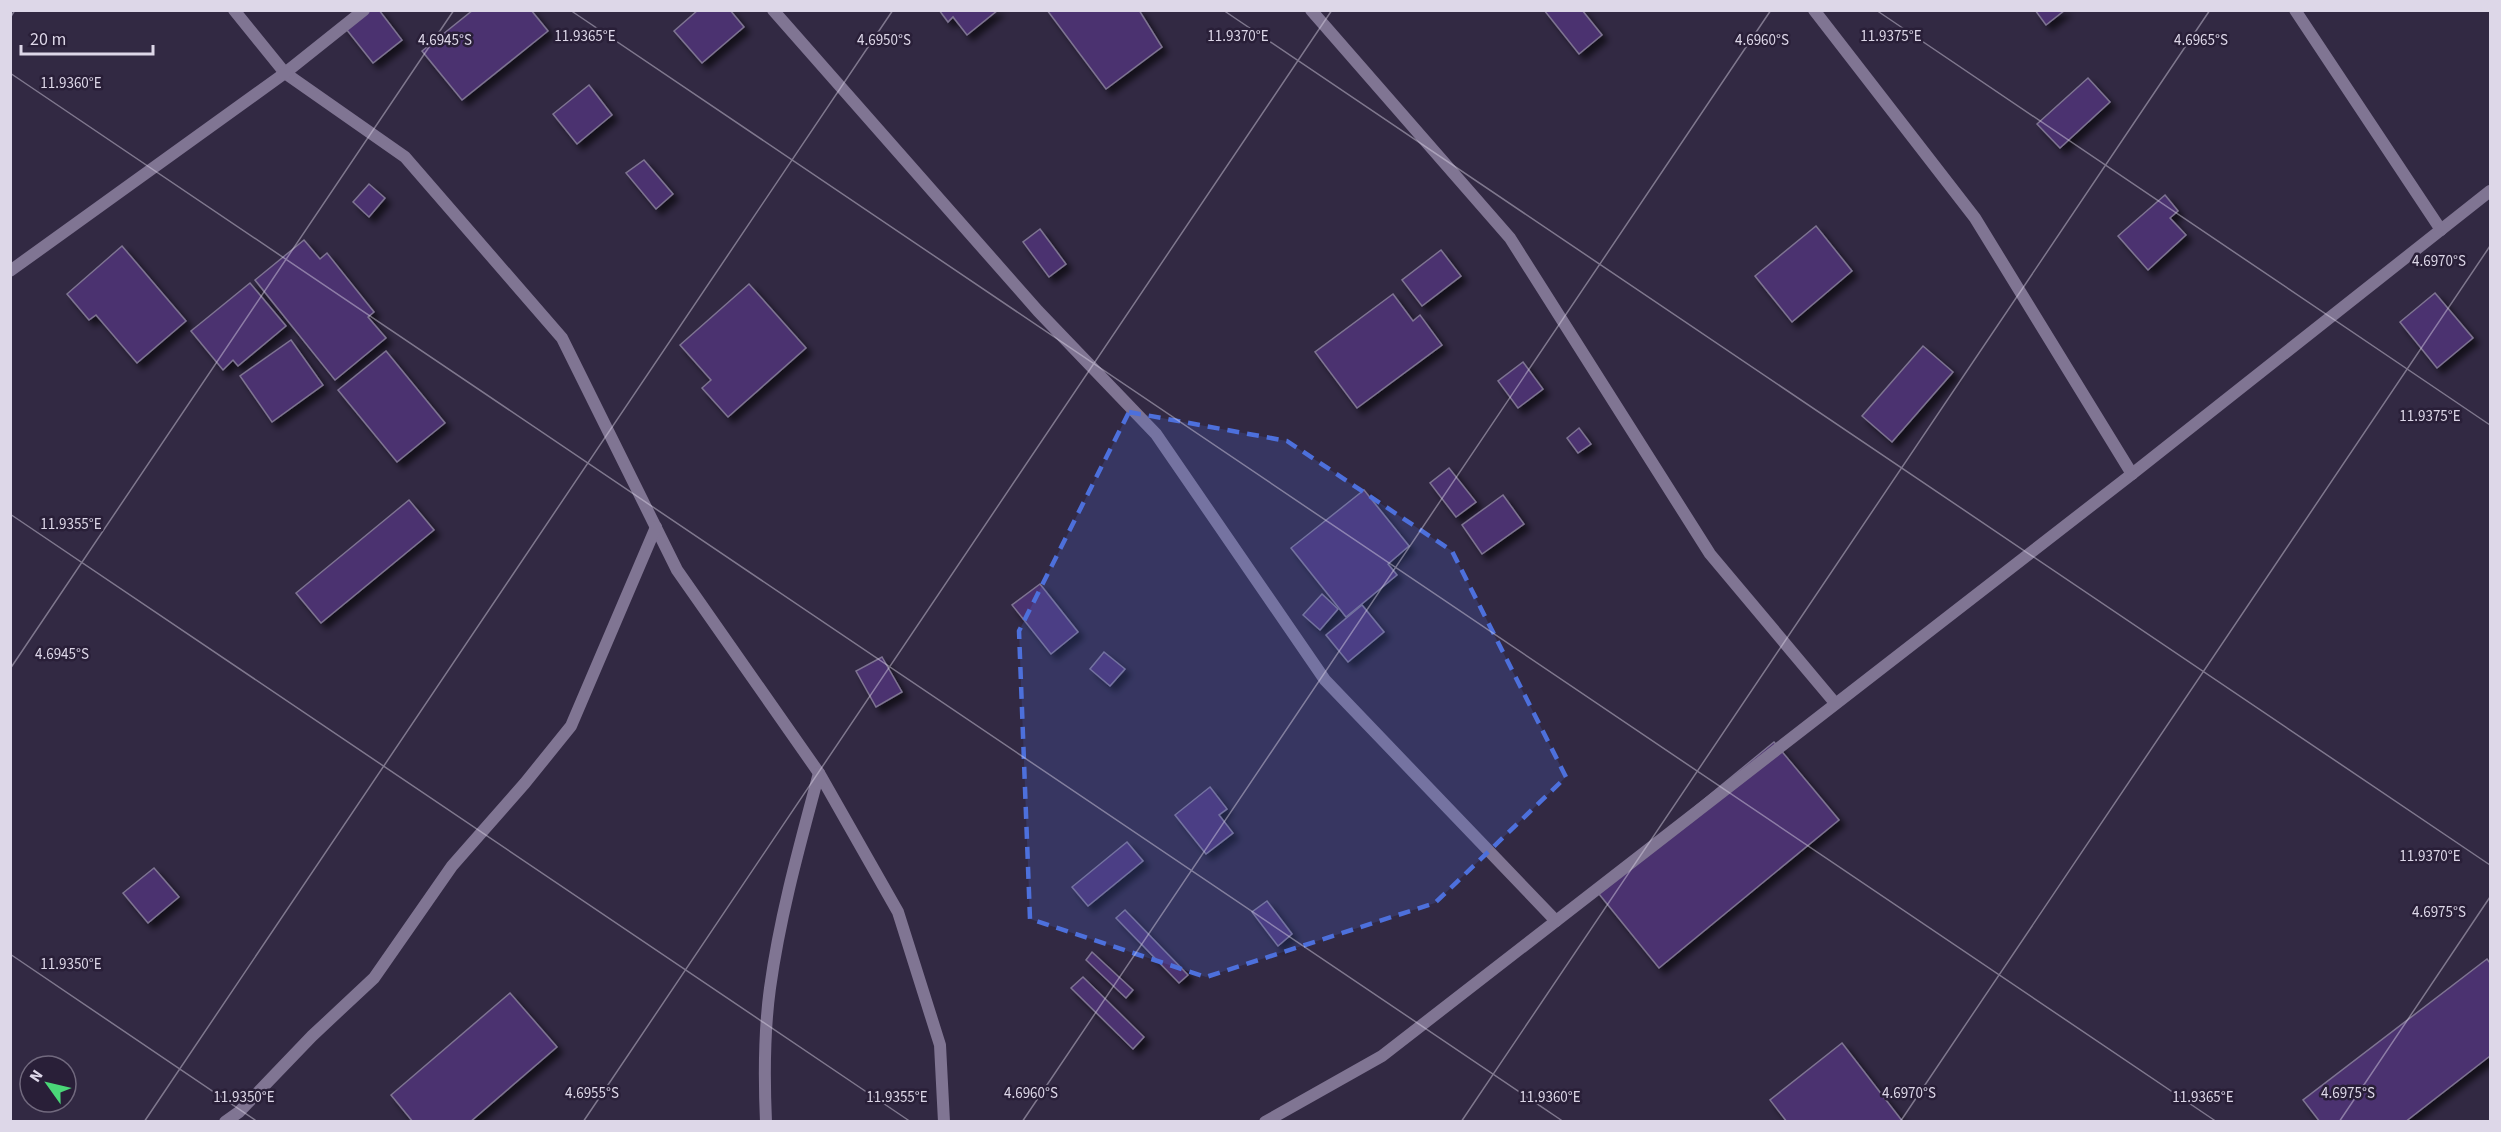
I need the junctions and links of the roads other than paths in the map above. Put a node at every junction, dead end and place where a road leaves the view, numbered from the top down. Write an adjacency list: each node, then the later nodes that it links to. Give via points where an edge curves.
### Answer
1 (234, 10): 7 (street)
2 (364, 10): 7 (street)
3 (773, 10): 15 (street, via 1038,311 1156,434 1324,680)
4 (1311, 10): 13 (street, via 1510,238 1710,554)
5 (1814, 10): 11 (street, via 1975,218)
6 (2295, 10): 9 (street)
7 (285, 73): 10 (street); 12 (street, via 405,157 562,338)
8 (2490, 191): 9 (street)
9 (2441, 230): 11 (street)
10 (10, 271)
11 (2132, 474): 13 (street)
12 (656, 527): 14 (street, via 677,570); 16 (street, via 571,726 452,866 374,978)
13 (1835, 704): 15 (street)
14 (819, 773): 17 (street, via 789,886 770,989 764,1078); 18 (street, via 898,912 940,1045)
15 (1556, 921): 19 (street, via 1382,1056)
16 (225, 1122)
17 (766, 1122)
18 (944, 1122)
19 (1265, 1122)

